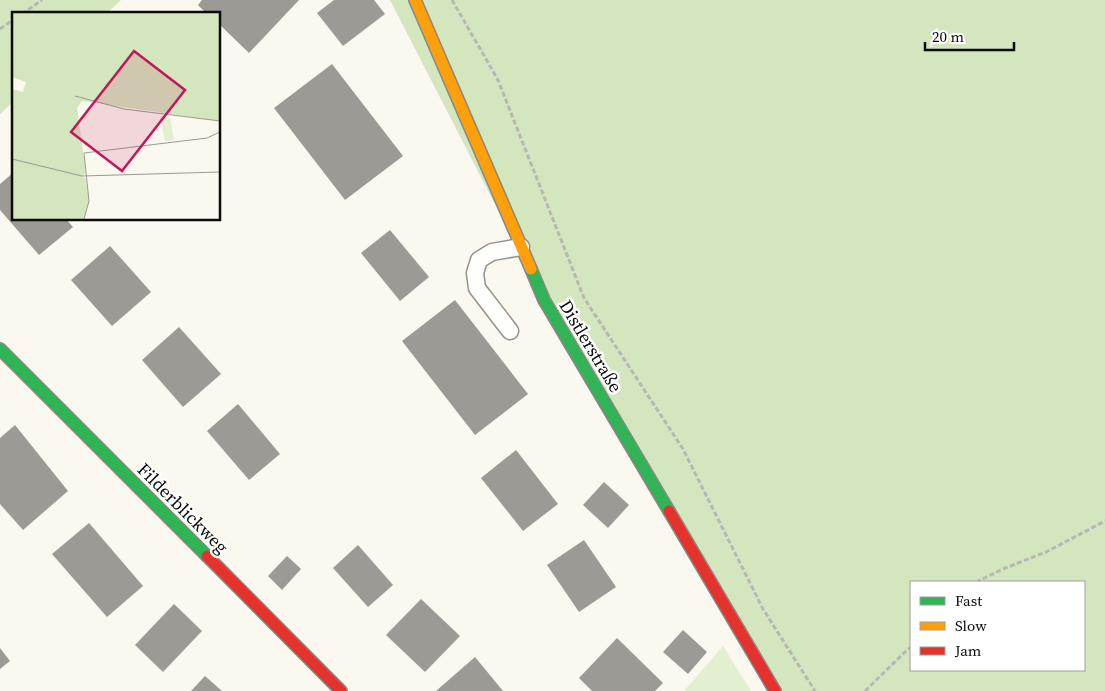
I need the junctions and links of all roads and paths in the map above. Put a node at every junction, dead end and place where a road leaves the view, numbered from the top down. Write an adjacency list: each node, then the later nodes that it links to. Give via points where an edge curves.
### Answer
1 (42, 0): 4 (path)
2 (415, 0): 7 (street, Distlerstraße)
3 (452, 0): 15 (path, via 498,80 584,298 683,449 763,609)
4 (25, 12)
5 (12, 20): 6 (path)
6 (0, 29)
7 (521, 247): 8 (lane, via 492,252 479,260 475,273 477,288); 14 (street, Distlerstraße, via 544,300)
8 (510, 331)
9 (0, 349): 13 (street, Filderblickweg)
10 (1105, 521): 11 (path, via 1046,552)
11 (978, 581)
12 (910, 648): 16 (path)
13 (341, 691)
14 (775, 691)
15 (815, 691)
16 (864, 691)

